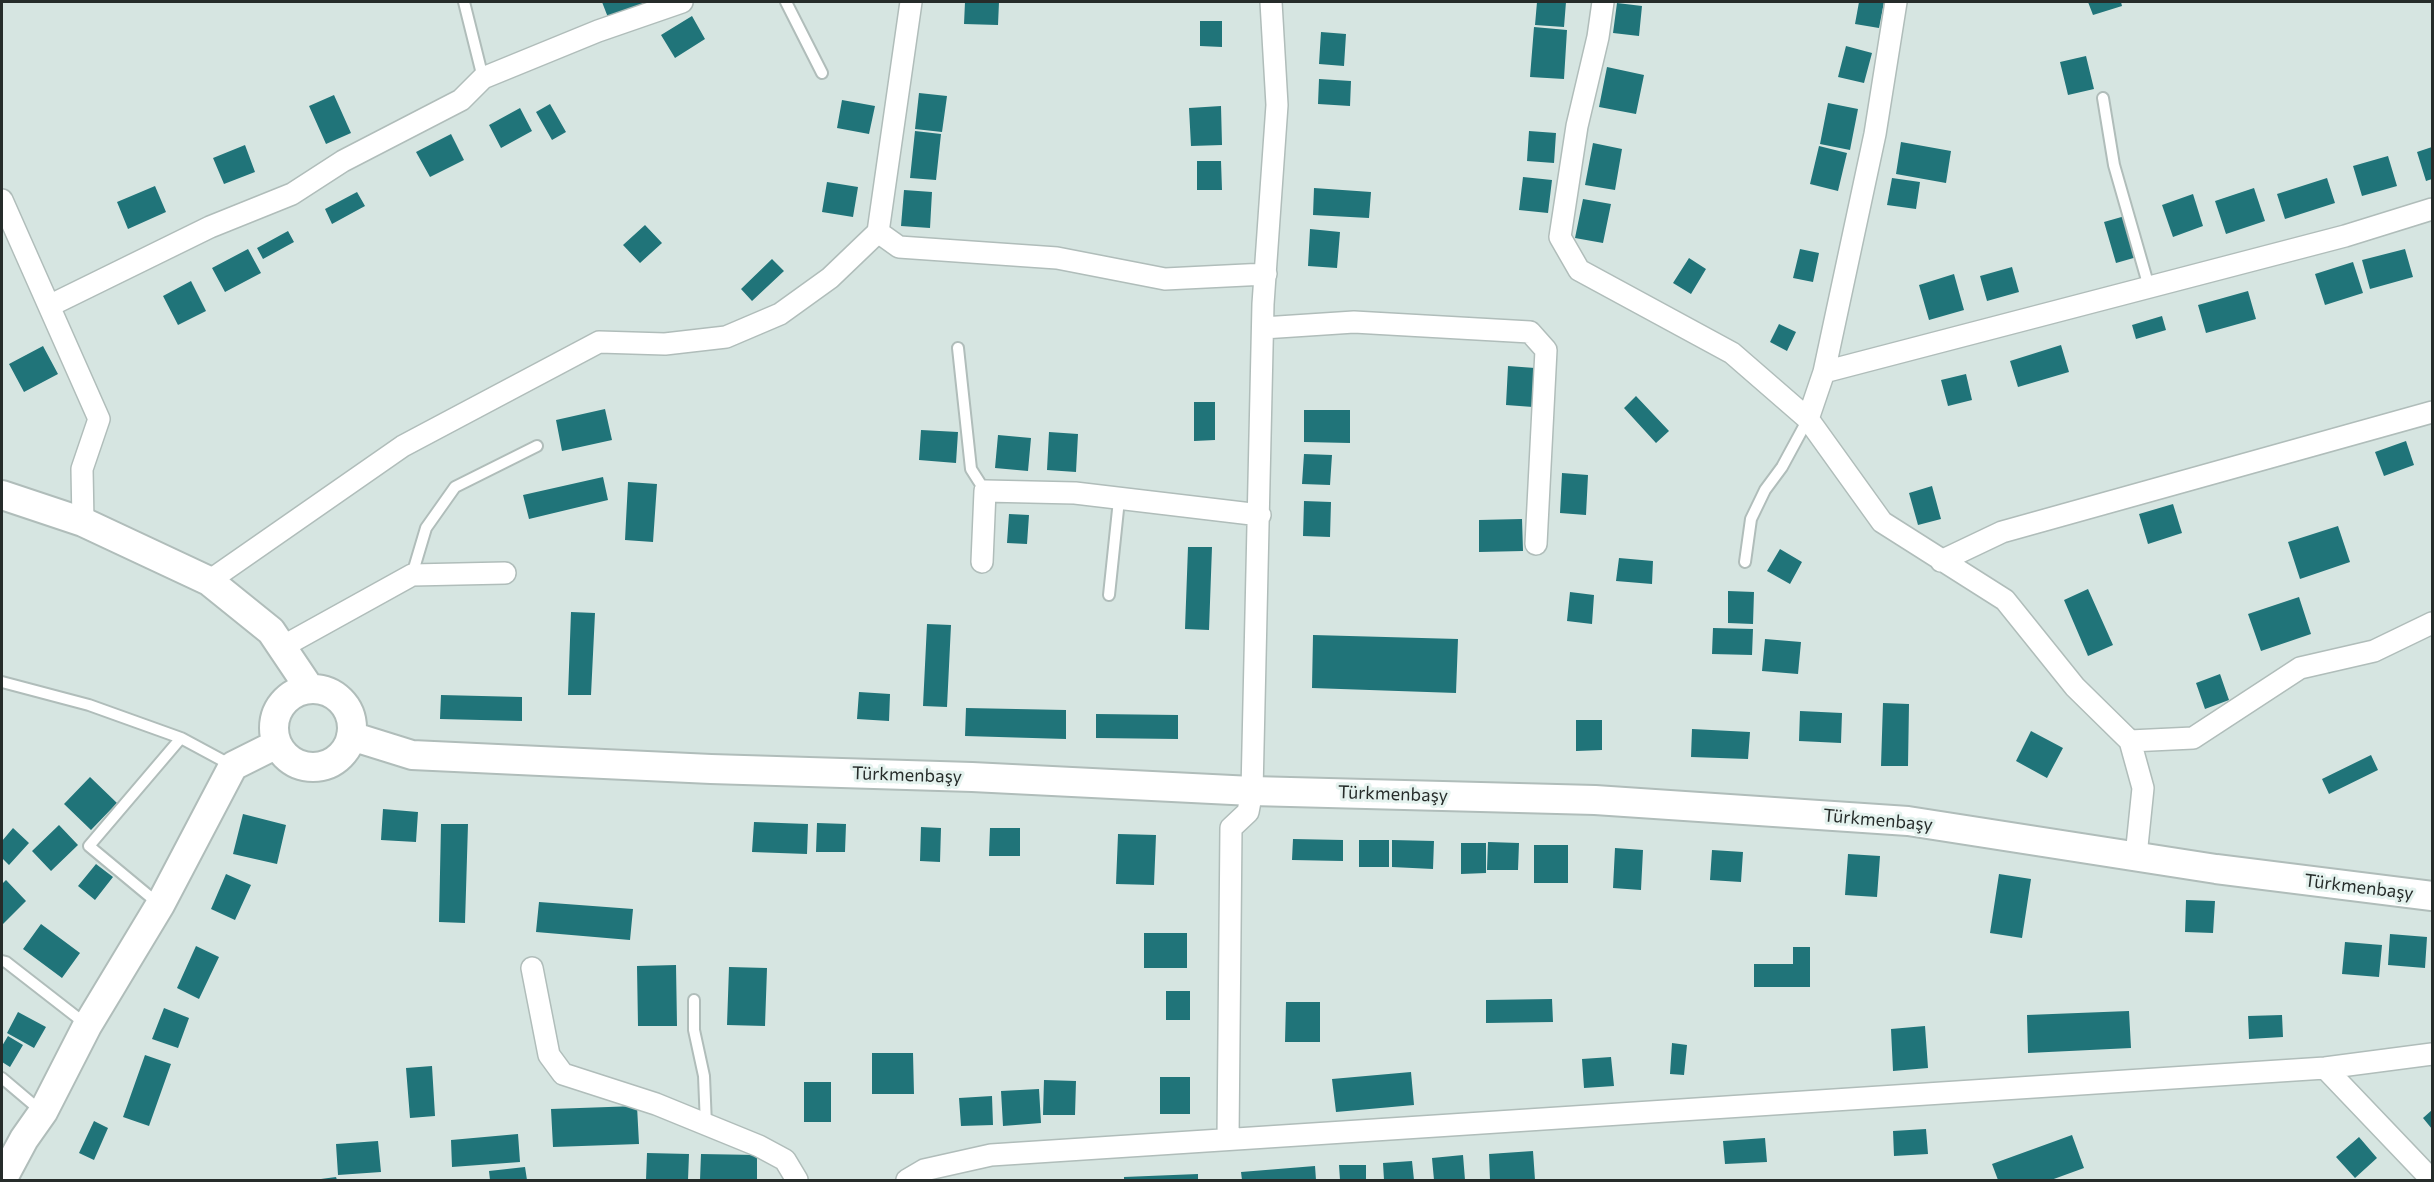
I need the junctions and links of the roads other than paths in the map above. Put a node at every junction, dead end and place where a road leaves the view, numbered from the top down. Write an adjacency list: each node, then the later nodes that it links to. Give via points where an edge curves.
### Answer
1 (464, 2): 9 (lane)
2 (682, 2): 9 (street)
3 (786, 2): 8 (lane)
4 (911, 2): 13 (street)
5 (1271, 2): 14 (street, via 1277,105)
6 (1603, 2): 21 (street, via 1577,126 1560,237 1579,270 1732,353)
7 (1896, 2): 19 (street, via 1875,134)
8 (822, 73)
9 (483, 78): 16 (street, via 461,100 343,161 292,194 210,227)
10 (2103, 98): 15 (lane, via 2114,165)
11 (2, 200): 16 (street)
12 (2433, 209): 15 (street)
13 (878, 232): 14 (street, via 899,247 1057,258 1165,279); 34 (street, via 830,278 780,314 726,337 665,344 599,342 403,446)
14 (1266, 274): 17 (street)
15 (2149, 287): 19 (street)
16 (50, 306): 27 (street, via 99,419 82,469)
17 (1263, 328): 26 (street); 28 (street, via 1354,322 1530,333 1546,350)
18 (958, 348): 23 (lane, via 971,469)
19 (1824, 372): 21 (street)
20 (2433, 412): 29 (street, via 2002,532)
21 (1808, 419): 29 (street, via 1882,522); 31 (lane, via 1751,519)
22 (537, 446): 33 (lane, via 455,488 426,528)
23 (985, 491): 25 (street, via 1075,493); 30 (street)
24 (2, 495): 27 (street)
25 (1119, 500): 26 (street); 35 (lane)
26 (1260, 515): 45 (street)
27 (83, 522): 34 (street)
28 (1536, 544)
29 (1941, 561): 42 (street, via 2004,600 2074,687)
30 (982, 562)
31 (1745, 562)
32 (505, 573): 33 (street)
33 (412, 575): 37 (street)
34 (210, 580): 37 (street, via 271,631)
35 (1109, 595)
36 (2433, 623): 42 (street, via 2374,651 2300,668 2193,738)
37 (282, 646): 39 (street)
38 (2, 682): 41 (lane, via 89,705)
39 (310, 689): 40 (street, via 326,691 341,701 350,716); 43 (street, via 294,694 280,706 275,718)
40 (351, 736): 43 (street, via 343,753 318,767 302,766 286,758); 45 (street, Türkmenbaşy, via 412,755)
41 (182, 738): 44 (lane); 48 (lane, via 89,846)
42 (2130, 741): 46 (street, via 2143,788)
43 (277, 744): 44 (street)
44 (233, 766): 48 (street)
45 (1252, 790): 46 (street, Türkmenbaşy, via 1594,800 1896,820); 58 (street, via 1248,812 1231,828)
46 (2136, 856): 47 (street, Türkmenbaşy)
47 (2433, 896)
48 (160, 905): 52 (street)
49 (2, 961): 52 (lane)
50 (532, 968): 57 (street, via 549,1055 563,1074)
51 (694, 1000): 57 (lane)
52 (87, 1026): 56 (street)
53 (2433, 1054): 54 (street)
54 (2325, 1068): 58 (street); 63 (street)
55 (2, 1078): 56 (lane)
56 (43, 1112): 59 (street)
57 (706, 1125): 61 (street, via 785,1160)
58 (1228, 1138): 62 (street, via 991,1155 924,1170)
59 (13, 1142): 60 (street)
60 (2, 1180)
61 (797, 1180)
62 (907, 1180)
63 (2432, 1180)

